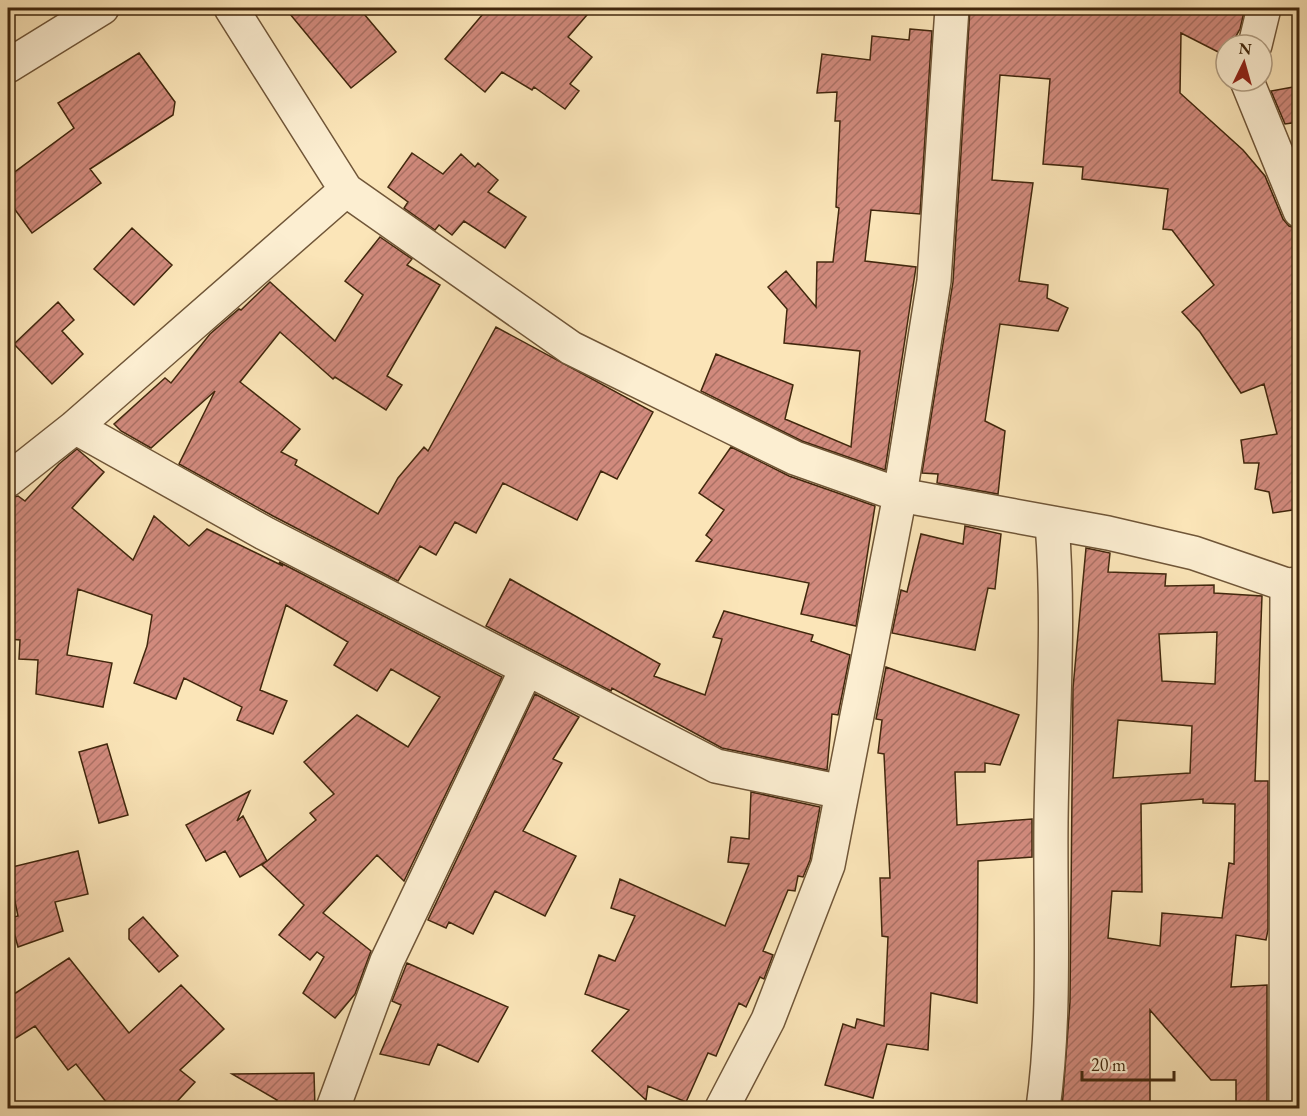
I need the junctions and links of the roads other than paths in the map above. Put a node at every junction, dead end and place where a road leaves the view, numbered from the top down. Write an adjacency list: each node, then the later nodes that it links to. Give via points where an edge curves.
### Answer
1 (102, 8): 6 (street)
2 (231, 8): 8 (street)
3 (952, 8): 12 (street, via 934,281)
4 (1264, 8): 5 (street)
5 (1258, 33)
6 (8, 66)
7 (1252, 93): 9 (street)
8 (346, 190): 10 (street); 12 (street, via 570,348 795,458)
9 (1299, 211)
10 (75, 428): 11 (street); 15 (street, via 264,533)
11 (8, 480)
12 (900, 495): 13 (street); 16 (street)
13 (1052, 523): 14 (street, via 1194,553); 19 (street, via 1057,579 1057,672 1049,1028)
14 (1293, 585): 20 (street)
15 (526, 670): 16 (street, via 716,766); 17 (street, via 387,961)
16 (842, 792): 18 (street, via 828,865 768,1020)
17 (333, 1108)
18 (722, 1108)
19 (1043, 1108)
20 (1286, 1108)

